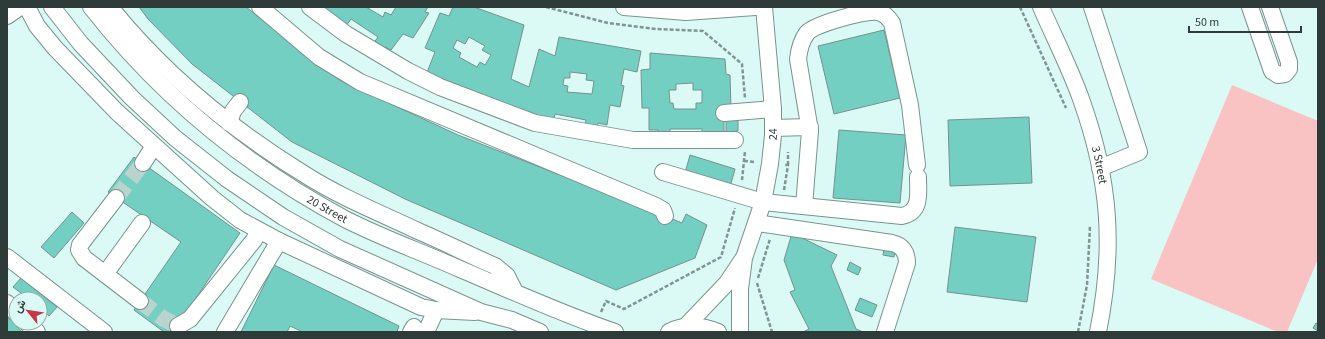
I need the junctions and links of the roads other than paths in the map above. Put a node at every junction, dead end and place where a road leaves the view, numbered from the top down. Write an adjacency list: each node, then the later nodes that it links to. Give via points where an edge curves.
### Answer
1 (20, 7): 16 (street)
2 (27, 7): 24 (street, via 55,48)
3 (52, 7): 42 (street, via 81,44 132,98 175,138 227,179 283,217 340,249)
4 (90, 7): 39 (street, 20 Street, via 152,77 196,119 294,190 346,219)
5 (110, 7): 20 (street, via 164,65)
6 (260, 7): 31 (street, via 319,57 360,82 656,206 663,210)
7 (310, 7): 23 (street, via 346,34 408,71 440,87 535,123 633,140)
8 (624, 7): 15 (street, via 655,11)
9 (755, 7): 15 (street)
10 (764, 7): 18 (street, 24)
11 (1042, 7): 26 (street, 3 Street, via 1081,98)
12 (1092, 7): 26 (street, via 1139,152)
13 (1250, 7): 14 (street, via 1272,71 1278,75 1285,74 1289,69 1289,62)
14 (1270, 7)
15 (717, 9)
16 (7, 16)
17 (240, 102): 20 (street, via 233,111)
18 (773, 110): 19 (street); 22 (street, 24)
19 (724, 113)
20 (229, 123): 39 (street, via 305,175 359,204 495,266 507,276)
21 (810, 127): 22 (street); 30 (street); 30 (street, via 798,59 802,41 807,33 824,24 869,12 882,13 892,23 910,105 918,171 916,207 907,215 896,216)
22 (773, 128): 29 (street, 24)
23 (735, 140)
24 (154, 146): 25 (street); 34 (street, via 212,198)
25 (142, 163)
26 (1100, 168): 54 (street, 3 Street, via 1107,204 1108,251 1105,297)
27 (662, 172): 29 (street)
28 (116, 198): 38 (street, via 80,245 79,250 81,255)
29 (763, 202): 30 (street); 33 (street, 24)
30 (804, 206)
31 (665, 216)
32 (142, 223): 38 (street)
33 (757, 223): 37 (street, 24); 53 (street, via 892,243 901,247 906,254 907,263)
34 (259, 231): 35 (street); 43 (street, via 190,319)
35 (279, 241): 41 (street, via 407,302); 47 (street)
36 (7, 256): 46 (street)
37 (744, 258): 44 (street, 24, via 722,288); 52 (street, 24, via 740,289)
38 (105, 274): 40 (street)
39 (515, 292): 49 (street, 20 Street, via 573,318)
40 (140, 301)
41 (436, 310): 42 (street); 45 (street)
42 (481, 312): 48 (street, via 512,320)
43 (178, 326)
44 (686, 326): 50 (street); 51 (street, via 708,327)
45 (417, 330)
46 (104, 332)
47 (225, 332)
48 (540, 332)
49 (615, 332)
50 (669, 332)
51 (718, 332)
52 (740, 332)
53 (885, 332)
54 (1098, 332)

